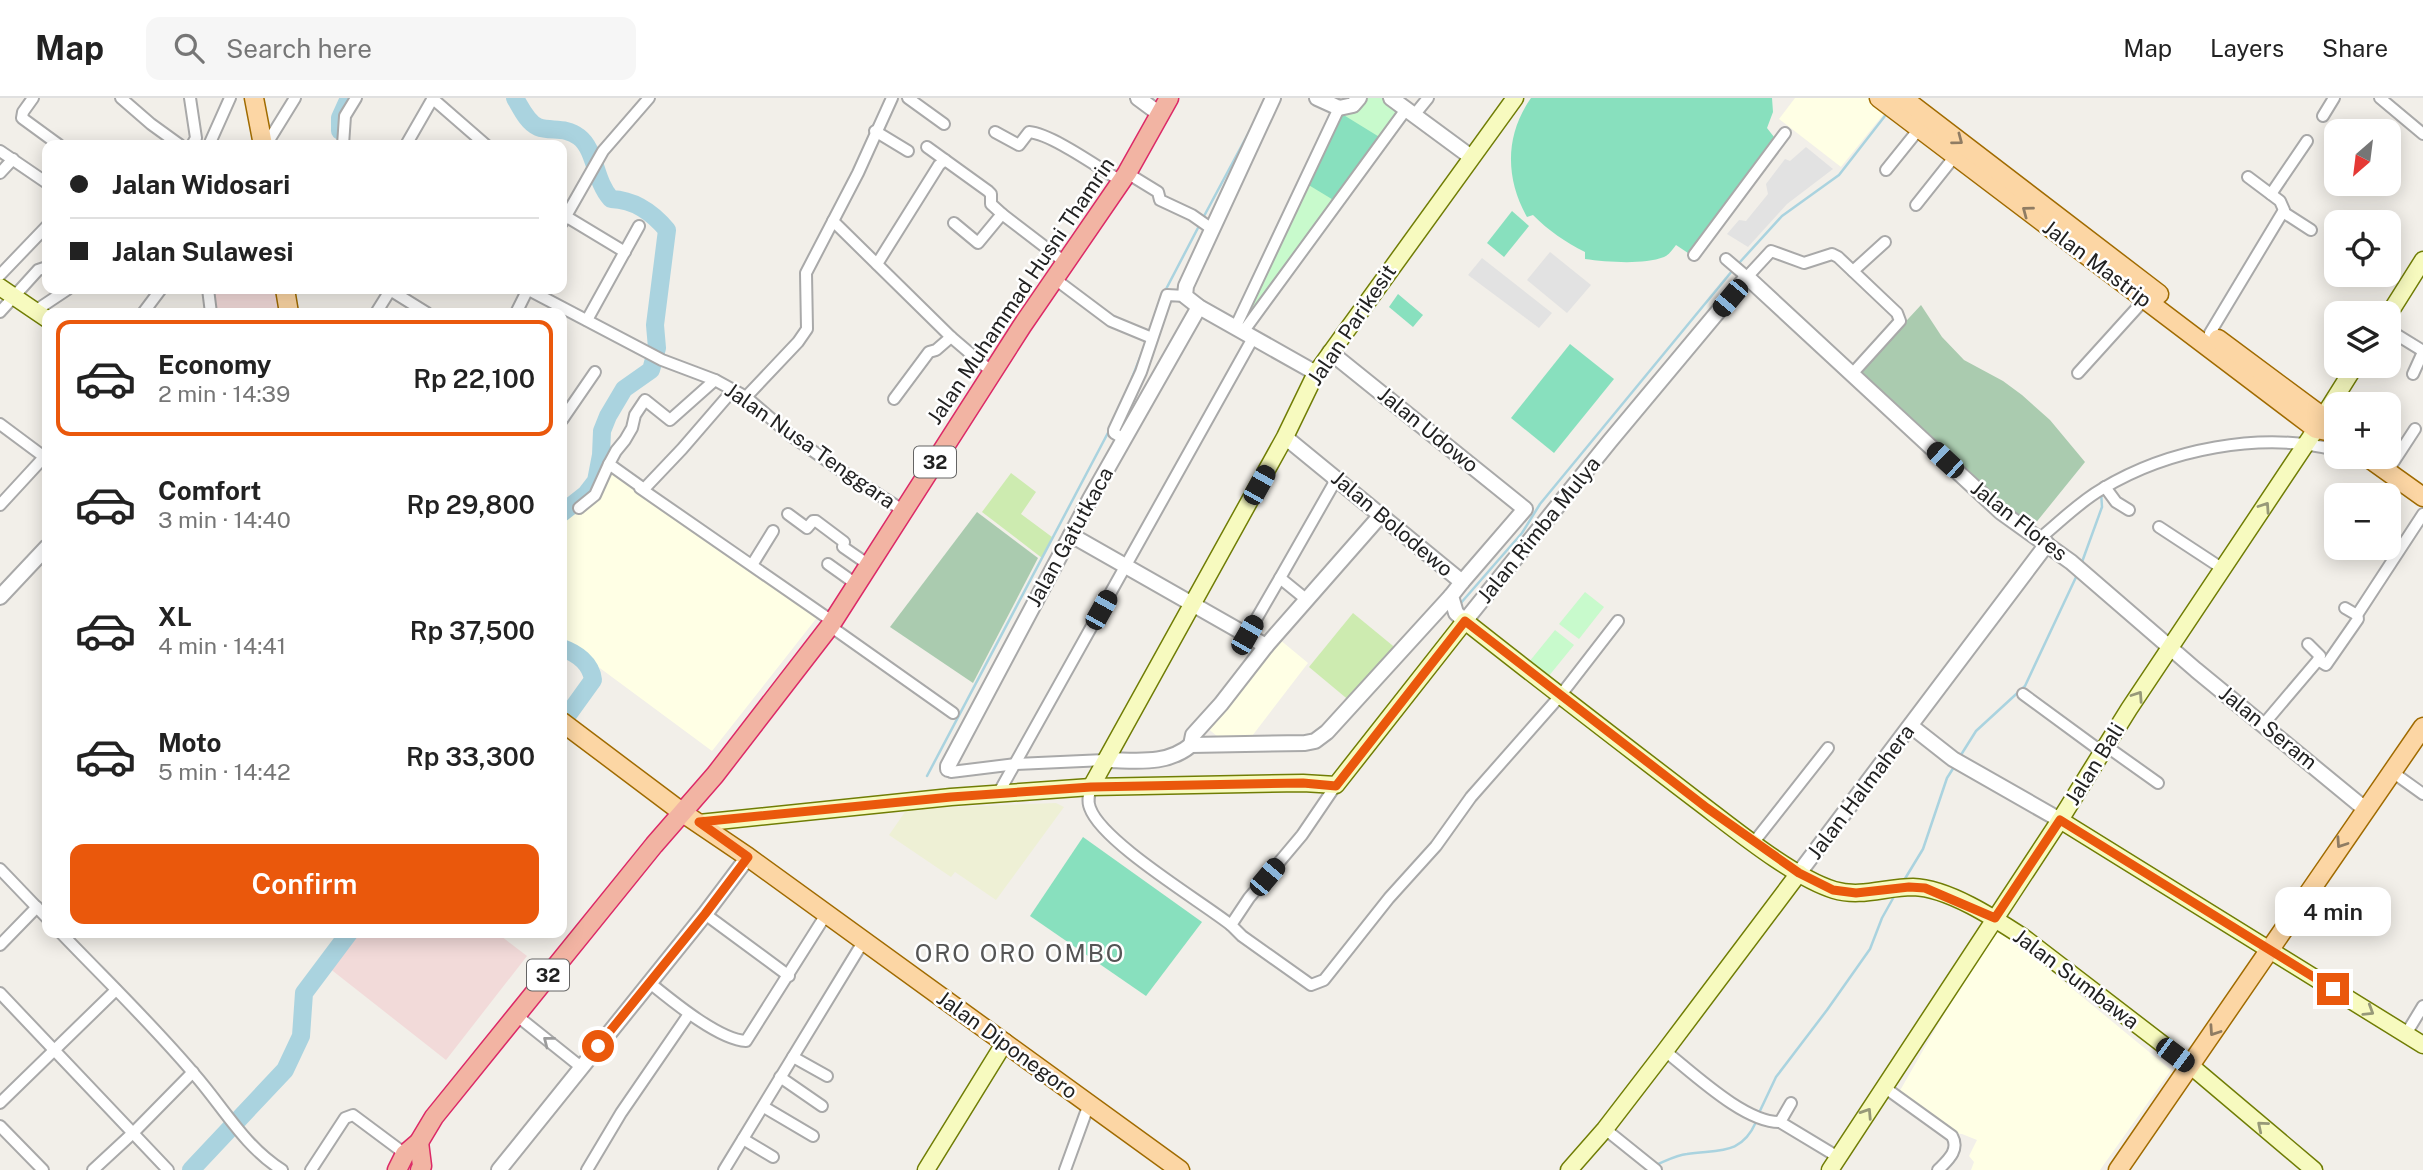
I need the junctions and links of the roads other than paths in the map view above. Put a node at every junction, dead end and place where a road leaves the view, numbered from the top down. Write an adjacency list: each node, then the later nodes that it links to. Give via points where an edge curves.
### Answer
1 (33, 98): 33 (street, via 22,118)
2 (121, 98): 34 (street)
3 (190, 98): 35 (street)
4 (230, 98): 36 (street)
5 (254, 98): 37 (main road)
6 (295, 98): 38 (street)
7 (356, 98): 39 (street, via 345,116)
8 (433, 98): 40 (street); 41 (street)
9 (649, 98): 57 (street, via 598,158)
10 (892, 98): 29 (street)
11 (908, 98): 27 (street)
12 (1138, 98): 25 (street)
13 (1169, 98): 25 (highway, Jalan Muhammad Husni Thamrin / 32)
14 (1273, 98): 64 (street)
15 (1317, 98): 23 (street)
16 (1359, 98): 23 (street, via 1353,105)
17 (1391, 98): 24 (street)
18 (1428, 98): 24 (street)
19 (1515, 98): 47 (main road, Jalan Parikesit)
20 (2334, 98): 26 (street)
21 (2380, 98): 32 (street)
22 (1894, 102): 28 (main road, Jalan Mastrip); 72 (main road, Jalan Mastrip, one-way to 72)
23 (1339, 108): 96 (street)
24 (1411, 111): 47 (street); 96 (street)
25 (1161, 115): 52 (highway, Jalan Muhammad Husni Thamrin / 32)
26 (2323, 116)
27 (944, 124)
28 (1919, 129): 46 (main road, Jalan Mastrip); 50 (street)
29 (875, 131): 45 (street); 61 (street)
30 (995, 132): 52 (street, via 1019,145 1029,132 1035,133)
31 (1785, 134): 69 (street)
32 (2423, 134)
33 (52, 140)
34 (173, 140)
35 (195, 140)
36 (211, 140)
37 (264, 140)
38 (268, 140)
39 (343, 140)
40 (409, 140)
41 (480, 140)
42 (2307, 141): 55 (street)
43 (927, 147): 49 (street)
44 (0, 151): 48 (street)
45 (908, 151)
46 (1955, 156): 56 (street); 72 (main road, Jalan Mastrip, one-way to 46)
47 (1471, 157): 101 (main road, Jalan Parikesit)
48 (13, 159): 51 (street); 54 (street)
49 (945, 160): 59 (street, via 988,191 991,204); 74 (street)
50 (1886, 170)
51 (0, 173)
52 (1124, 177): 64 (street, via 1158,192 1160,200); 73 (highway, Jalan Muhammad Husni Thamrin / 32)
53 (2248, 177): 55 (street)
54 (42, 179)
55 (2271, 194): 58 (street, via 2283,204)
56 (1916, 205)
57 (567, 211)
58 (2283, 212): 65 (street); 97 (street)
59 (1002, 214): 62 (street, via 978,243); 73 (street)
60 (567, 220): 68 (street)
61 (833, 221): 74 (street); 111 (street, via 806,273 807,329)
62 (954, 223)
63 (639, 226): 68 (street)
64 (1212, 229): 81 (street)
65 (2311, 230)
66 (42, 231): 77 (street)
67 (1885, 242): 76 (street)
68 (625, 252): 95 (street)
69 (1693, 255)
70 (1726, 259): 78 (street)
71 (2423, 260): 87 (main road)
72 (2104, 261): 86 (main road, Jalan Mastrip); 97 (main road, Jalan Mastrip)
73 (1066, 263): 79 (highway, Jalan Muhammad Husni Thamrin / 32)
74 (877, 264): 98 (street)
75 (42, 269): 85 (street)
76 (1853, 271): 78 (street, via 1832,254 1804,262 1771,251); 107 (street, via 1900,321)
77 (0, 275)
78 (1746, 276): 107 (street, Jalan Flores); 158 (street, Jalan Rimba Mulya)
79 (1055, 279): 99 (street, via 1111,321); 104 (highway, Jalan Muhammad Husni Thamrin / 32)
80 (0, 287): 85 (main road)
81 (1181, 292): 88 (street); 99 (street, via 1167,295)
82 (63, 294): 89 (street)
83 (398, 294): 90 (street)
84 (538, 294): 91 (street, Jalan Nusa Tenggara)
85 (15, 298): 93 (street); 94 (main road)
86 (2146, 299): 106 (street); 116 (main road, Jalan Mastrip)
87 (2397, 301)
88 (1199, 307): 96 (street); 120 (street, Jalan Gatutkaca)
89 (48, 308)
90 (420, 308)
91 (564, 308)
92 (567, 309): 95 (street, Jalan Nusa Tenggara)
93 (0, 312)
94 (41, 315)
95 (587, 320): 109 (street, Jalan Nusa Tenggara, via 662,360)
96 (1244, 333): 105 (street); 147 (street)
97 (2210, 333): 115 (main road, Jalan Mastrip)
98 (951, 337): 104 (street); 112 (street, via 929,352)
99 (1149, 337): 120 (street, via 1140,372 1114,430)
100 (2401, 338): 102 (street)
101 (1330, 352): 105 (main road, Jalan Parikesit); 150 (street, Jalan Udowo, via 1525,509)
102 (2423, 352): 108 (street)
103 (595, 372): 113 (street)
104 (992, 372): 135 (highway, Jalan Muhammad Husni Thamrin / 32)
105 (1316, 373): 119 (main road, Jalan Parikesit)
106 (2078, 373)
107 (1852, 374): 142 (street, Jalan Flores, via 2001,512)
108 (2413, 374)
109 (715, 380): 110 (street, Jalan Nusa Tenggara); 126 (street, via 670,420 645,400)
110 (733, 390): 111 (street, Jalan Nusa Tenggara); 130 (street, via 682,449)
111 (746, 397): 135 (street, Jalan Nusa Tenggara, via 790,435)
112 (894, 399)
113 (567, 413)
114 (0, 424): 124 (street)
115 (2324, 426)
116 (2324, 426)
117 (2415, 429): 121 (street)
118 (2324, 430): 122 (main road, Jalan Bali)
119 (1285, 437): 128 (street, Jalan Bolodewo); 155 (main road, Jalan Parikesit)
120 (1124, 439): 141 (street, Jalan Gatutkaca)
121 (2401, 440)
122 (2305, 445): 123 (street); 129 (street, via 2225,445 2143,468); 148 (main road, Jalan Bali, one-way to 122)
123 (2324, 448)
124 (42, 454)
125 (42, 461): 132 (street)
126 (609, 464): 130 (street); 133 (street, via 595,495)
127 (2382, 469): 131 (main road)
128 (1337, 478): 138 (street, Jalan Bolodewo); 149 (street)
129 (2104, 487): 134 (street); 142 (street)
130 (640, 488): 145 (street)
131 (2423, 497)
132 (0, 505)
133 (579, 508)
134 (2129, 510)
135 (904, 511): 146 (highway, Jalan Muhammad Husni Thamrin / 32)
136 (788, 514): 146 (street, via 807,528 816,521)
137 (2423, 514): 157 (street)
138 (1381, 515): 150 (street, Jalan Bolodewo); 154 (street)
139 (2159, 527): 148 (street)
140 (773, 531): 145 (street)
141 (1072, 535): 147 (street); 178 (street, Jalan Gatutkaca)
142 (2043, 542): 164 (street, Jalan Flores); 171 (street, Jalan Halmahera)
143 (42, 552): 153 (street)
144 (828, 564): 151 (street)
145 (752, 565): 160 (street)
146 (869, 565): 151 (highway, Jalan Muhammad Husni Thamrin / 32)
147 (1125, 565): 155 (street); 177 (street)
148 (2223, 569): 164 (main road, Jalan Bali)
149 (1280, 578): 154 (street); 161 (street)
150 (1462, 582): 152 (street, Jalan Bolodewo)
151 (856, 584): 160 (highway, Jalan Muhammad Husni Thamrin / 32)
152 (1451, 596): 158 (street, Jalan Bolodewo, via 1456,613); 173 (street, via 1315,741)
153 (0, 597)
154 (1307, 600): 163 (street)
155 (1193, 604): 161 (street); 176 (main road, Jalan Parikesit)
156 (2345, 608): 157 (street)
157 (2357, 615): 165 (street, via 2326,665)
158 (1465, 621): 167 (main road); 181 (main road, Jalan Rimba Mulya)
159 (1618, 621): 167 (street)
160 (831, 623): 168 (street); 186 (highway, Jalan Muhammad Husni Thamrin / 32)
161 (1247, 635): 163 (street)
162 (2308, 644): 165 (street, via 2320,656)
163 (1266, 646): 173 (street, via 1193,735)
164 (2171, 648): 169 (street, Jalan Seram); 175 (main road, Jalan Bali, one-way to 164)
165 (2318, 660): 169 (street)
166 (2022, 694): 175 (street)
167 (1560, 696): 188 (main road); 197 (street, via 1471,797 1324,980 1311,985 1301,980)
168 (953, 713)
169 (2263, 725): 185 (street, Jalan Seram)
170 (567, 726): 186 (main road, Jalan Diponegoro)
171 (1911, 726): 187 (street, via 1956,761); 191 (street, Jalan Halmahera)
172 (2423, 727): 179 (main road)
173 (1191, 744): 176 (street, via 1162,761)
174 (1828, 748): 188 (street)
175 (2104, 749): 180 (street); 187 (main road, Jalan Bali)
176 (1105, 760): 177 (street); 182 (main road, Jalan Parikesit)
177 (1016, 764): 178 (street); 183 (street)
178 (948, 769)
179 (2391, 771): 184 (street); 185 (main road)
180 (2158, 783)
181 (1336, 786): 182 (main road); 197 (street)
182 (1091, 787): 183 (main road); 197 (street, via 1090,810 1108,833)
183 (998, 794): 186 (main road)
184 (2423, 794)
185 (2365, 808): 201 (main road, one-way to 201)
186 (691, 818): 189 (main road, Jalan Diponegoro); 208 (highway, 32, via 654,845)
187 (2060, 820): 196 (main road, Jalan Bali); 201 (main road)
188 (1754, 842): 191 (main road)
189 (748, 857): 194 (main road, Jalan Diponegoro); 195 (street)
190 (0, 869): 192 (street)
191 (1799, 873): 196 (main road, Jalan Sumbawa, via 1833,890 1856,893 1925,888); 213 (main road, Jalan Halmahera)
192 (37, 908): 193 (street); 200 (street)
193 (42, 913)
194 (827, 913): 199 (main road, Jalan Diponegoro); 202 (street)
195 (705, 914): 202 (street); 203 (street)
196 (1995, 918): 215 (main road, Jalan Sumbawa); 220 (main road, Jalan Bali)
197 (1231, 925)
198 (66, 938): 204 (street)
199 (863, 942): 210 (main road, Jalan Diponegoro); 214 (street)
200 (0, 945)
201 (2269, 949): 209 (main road, one-way to 209); 215 (main road, one-way to 215)
202 (789, 975): 207 (street, via 746,1041)
203 (650, 983): 207 (street); 216 (street)
204 (116, 990): 212 (street); 217 (street)
205 (0, 993): 212 (street)
206 (2423, 1006): 209 (street)
207 (689, 1014): 247 (street)
208 (516, 1015): 216 (street, one-way to 208); 232 (highway, 32, via 433,1117)
209 (2406, 1034): 211 (main road)
210 (1005, 1042): 223 (main road, Jalan Diponegoro); 249 (main road)
211 (2423, 1045)
212 (53, 1051): 222 (street); 229 (street)
213 (1665, 1051): 226 (street, via 1735,1105 1756,1117); 228 (main road, Jalan Halmahera)
214 (793, 1057): 218 (street); 219 (street)
215 (2191, 1066): 238 (main road, Jalan Sumbawa, one-way to 215); 254 (main road)
216 (581, 1067): 246 (street)
217 (193, 1072): 229 (street); 244 (street, via 264,1157)
218 (827, 1076)
219 (780, 1077): 224 (street); 225 (street)
220 (1884, 1087): 236 (main road, Jalan Bali, one-way to 220); 253 (street, via 1952,1136 1955,1148)
221 (1791, 1103): 226 (street)
222 (0, 1104)
223 (1089, 1104): 250 (street); 251 (main road, Jalan Diponegoro)
224 (822, 1106)
225 (764, 1107): 230 (street); 231 (street)
226 (1780, 1122): 236 (street)
227 (0, 1126): 240 (street)
228 (1605, 1129): 237 (street); 252 (main road, Jalan Halmahera)
229 (134, 1132): 234 (street); 241 (street)
230 (813, 1136)
231 (743, 1139): 233 (street); 248 (street)
232 (419, 1142): 235 (highway, 32); 239 (highway)
233 (774, 1157)
234 (158, 1160): 242 (street); 243 (street)
235 (401, 1162): 239 (street); 245 (street, via 353,1115 345,1118)
236 (1834, 1163)
237 (1653, 1167)
238 (2307, 1168)
239 (424, 1169)
240 (43, 1170)
241 (93, 1170)
242 (150, 1170)
243 (168, 1170)
244 (282, 1170)
245 (310, 1170)
246 (499, 1170)
247 (587, 1170)
248 (724, 1170)
249 (926, 1170)
250 (1065, 1170)
251 (1180, 1170)
252 (1569, 1170)
253 (1938, 1170)
254 (2118, 1170)

